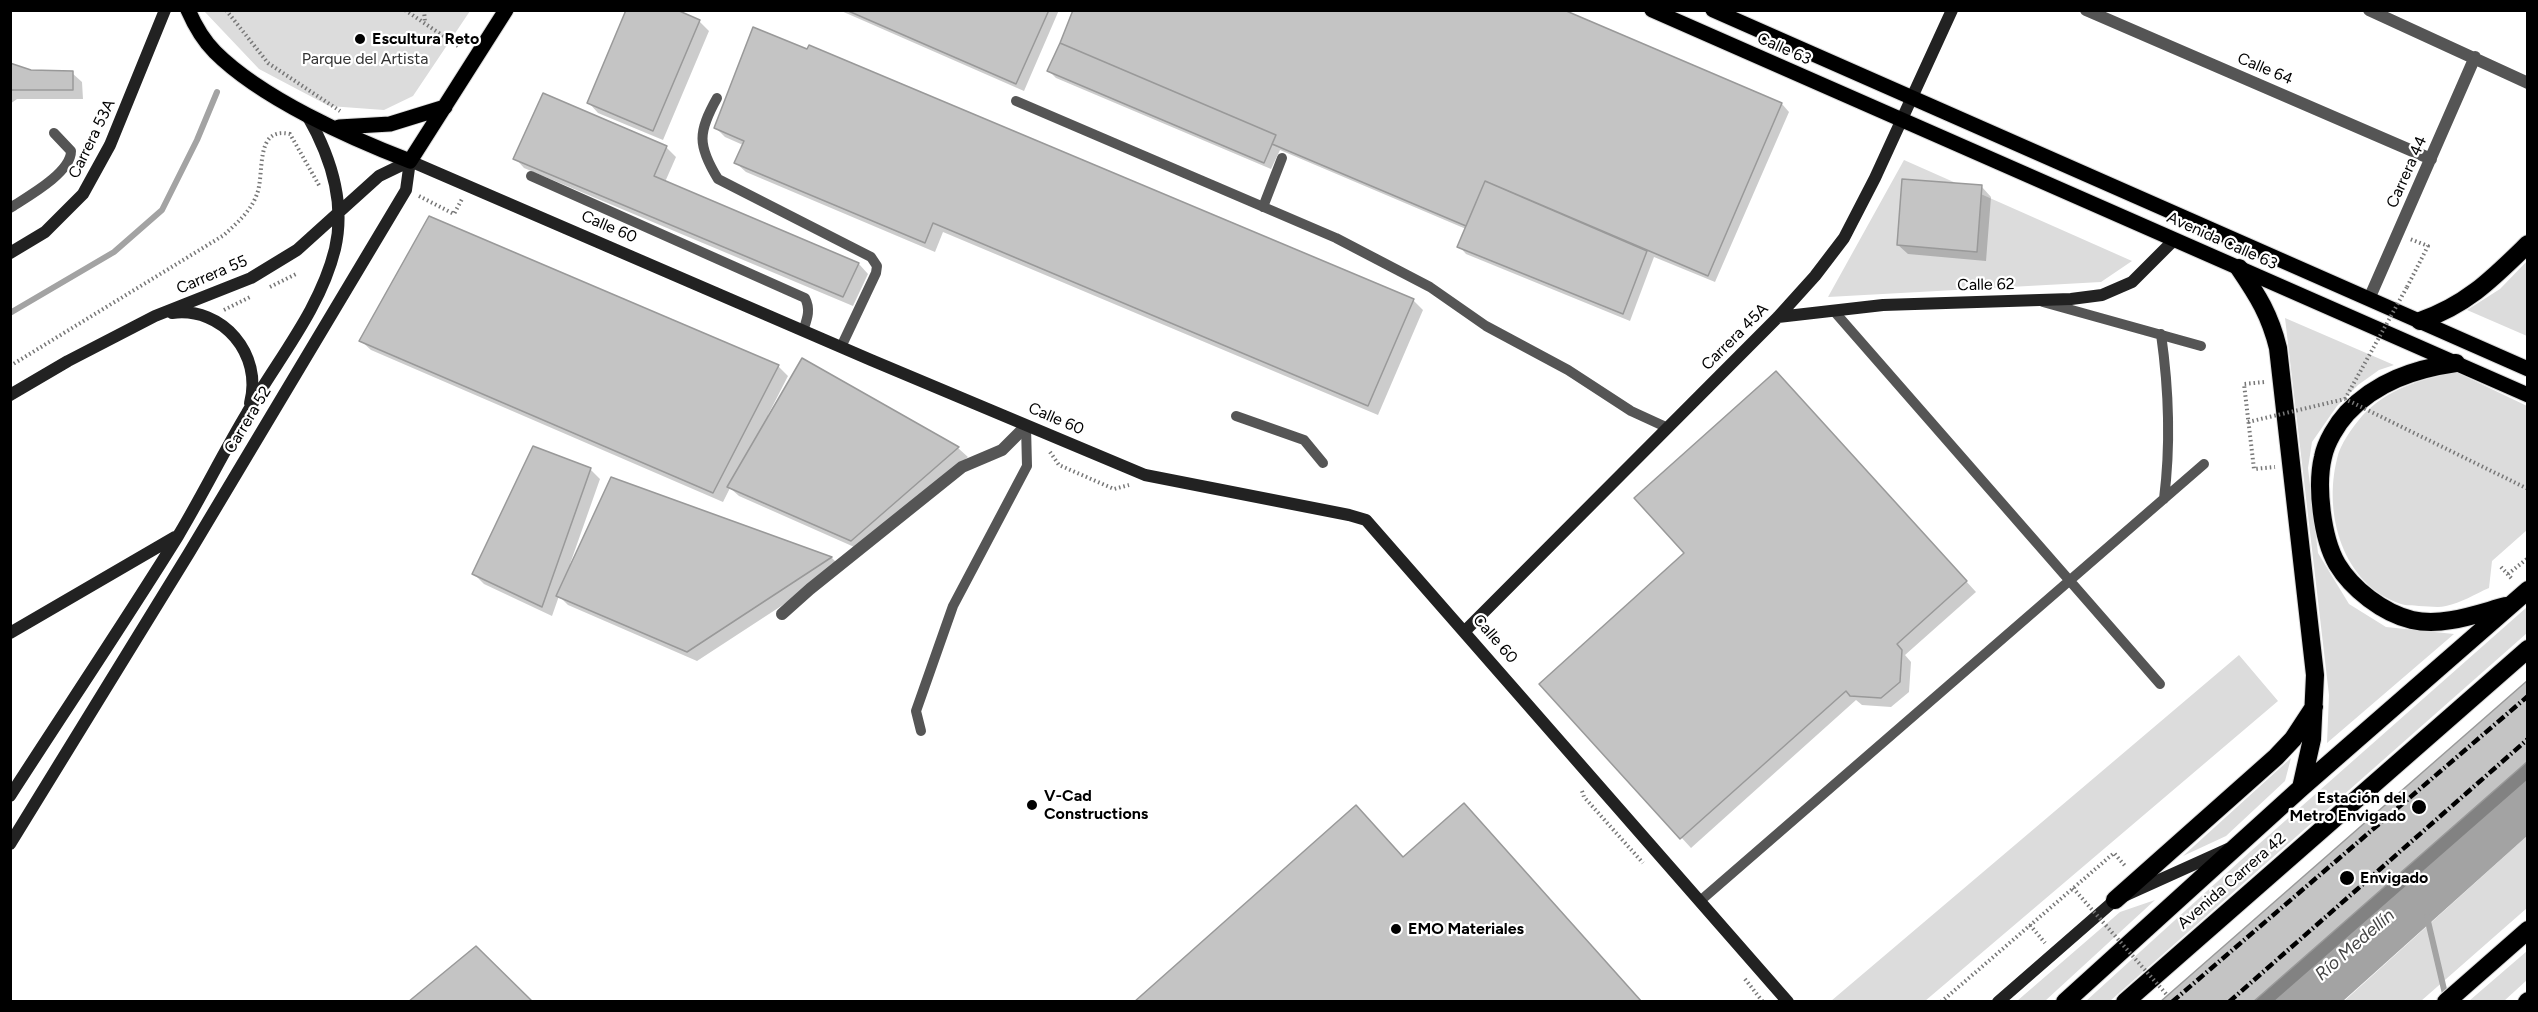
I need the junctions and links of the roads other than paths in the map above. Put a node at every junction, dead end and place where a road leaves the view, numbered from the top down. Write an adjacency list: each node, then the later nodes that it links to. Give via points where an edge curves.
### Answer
1 (165, 10): 28 (street, Carrera 53A, via 110,145 83,194 45,232)
2 (188, 10): 15 (main road, Calle 60, via 198,32 216,53)
3 (506, 10): 14 (main road, Carrera 52)
4 (1652, 10): 16 (main road, Calle 63)
5 (1713, 10): 12 (main road, Calle 63)
6 (1952, 10): 12 (street, Carrera 45A)
7 (2086, 10): 20 (street, Calle 64)
8 (2369, 10): 9 (street)
9 (2475, 57): 10 (street); 20 (street, Carrera 44)
10 (2528, 83)
11 (717, 98): 39 (lane, via 705,120 702,138 705,158 718,179 871,258 877,266)
12 (1912, 98): 16 (street, Carrera 45A); 30 (main road, Avenida Calle 63)
13 (1016, 101): 24 (lane)
14 (445, 107): 17 (main road, via 390,124); 21 (main road, Carrera 52)
15 (307, 115): 17 (main road, Calle 60); 25 (street, Carrera 52, via 330,161)
16 (1902, 120): 26 (main road, Avenida Calle 63); 34 (street, Carrera 45A, via 1844,238)
17 (333, 127): 21 (main road, Calle 60)
18 (54, 133): 23 (lane, via 70,151 70,158 50,182)
19 (1282, 158): 24 (lane)
20 (2431, 159): 30 (street, Carrera 44)
21 (410, 161): 25 (street, Carrera 55, via 379,176); 36 (street, Calle 60); 65 (street, Carrera 52, via 406,190)
22 (531, 176): 36 (lane, via 805,298 808,314)
23 (10, 207)
24 (1263, 207): 47 (lane, via 1336,238 1430,287 1486,326 1568,370 1631,411)
25 (338, 214): 33 (street, Carrera 55, via 297,250 251,278); 44 (street, Carrera 52, via 335,247 324,284)
26 (2175, 239): 29 (main road, Avenida Calle 63); 31 (street, Calle 62, via 2144,272 2119,289 2088,297)
27 (2528, 244): 35 (highway, via 2480,290 2441,314)
28 (10, 254)
29 (2239, 268): 40 (main road, Avenida Calle 63); 60 (highway, via 2263,303 2278,348)
30 (2369, 299): 35 (main road, Avenida Calle 63)
31 (2037, 300): 32 (street, Calle 62); 37 (lane)
32 (1833, 310): 34 (street, Calle 62); 52 (lane)
33 (155, 316): 42 (street, Carrera 55); 44 (street, via 186,312 216,321 230,331 241,344 253,376)
34 (1778, 317): 47 (street, Carrera 45A)
35 (2420, 321): 41 (main road, Avenida Calle 63)
36 (803, 331): 39 (street, Calle 60)
37 (2161, 334): 38 (lane); 50 (lane, via 2168,377 2170,456)
38 (2200, 346)
39 (841, 347): 46 (street, Calle 60)
40 (2456, 363): 43 (main road, Avenida Calle 63); 54 (highway, via 2426,368 2384,384 2346,415 2323,457 2322,514 2336,563 2350,582 2396,614 2435,622)
41 (2528, 369)
42 (10, 395)
43 (2528, 395)
44 (248, 410): 51 (street, Carrera 52)
45 (1236, 416): 48 (lane, via 1304,440)
46 (1026, 426): 55 (street, via 1002,450 962,467); 56 (street, Calle 60, via 1145,475 1366,520); 61 (lane, via 1027,466 953,606 916,711)
47 (1668, 428): 56 (street, Carrera 45A)
48 (1323, 463)
49 (2204, 464): 50 (lane)
50 (2164, 499): 52 (lane)
51 (179, 534): 57 (street); 63 (street, Carrera 52)
52 (2070, 581): 59 (lane); 67 (lane)
53 (2528, 590): 54 (highway, Avenida Carrera 42)
54 (2510, 605): 62 (highway, Avenida Carrera 42)
55 (782, 614)
56 (1465, 631): 67 (street, Calle 60)
57 (10, 633)
58 (2528, 649): 72 (highway, Avenida Carrera 42)
59 (2160, 684)
60 (2315, 705): 62 (highway); 66 (highway, via 2293,740 2276,757)
61 (921, 731)
62 (2301, 788): 64 (highway, Avenida Carrera 42)
63 (10, 796)
64 (2240, 843): 66 (street, Avenida Carrera 42); 71 (highway, Avenida Carrera 42)
65 (10, 844)
66 (2115, 900): 70 (street, Avenida Carrera 42)
67 (1700, 901): 69 (street, Calle 60)
68 (2528, 930): 73 (highway)
69 (1788, 1002)
70 (1998, 1002)
71 (2065, 1002)
72 (2125, 1002)
73 (2446, 1002)

